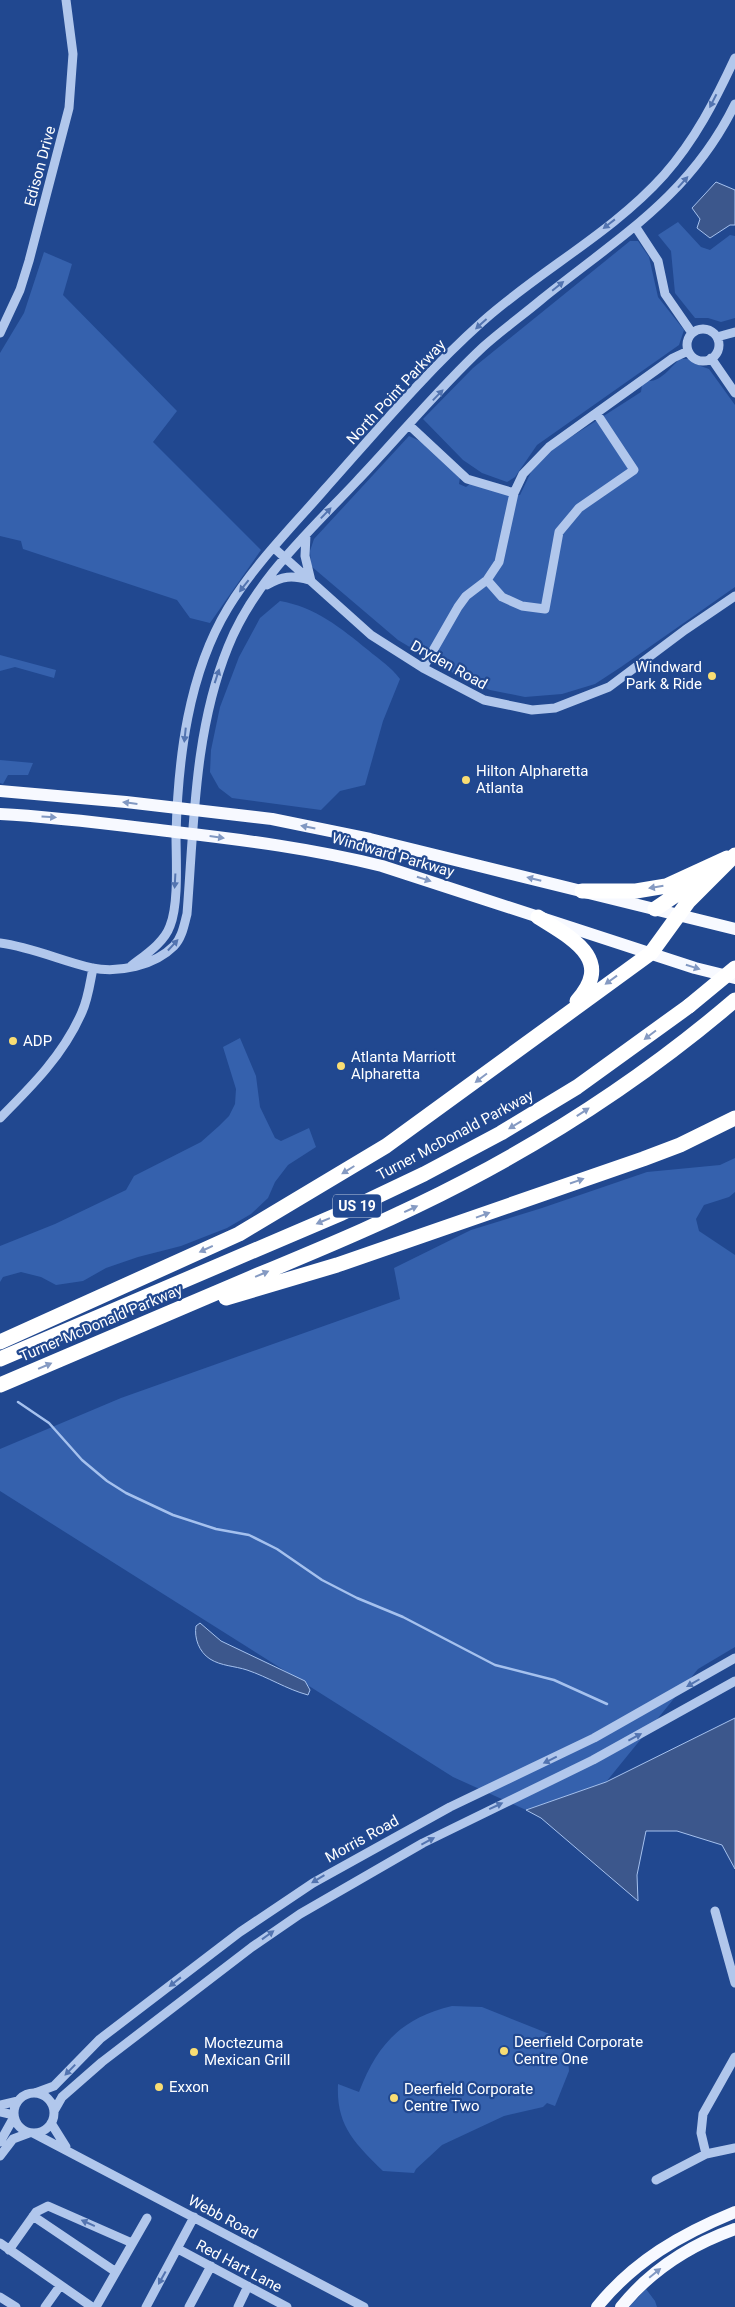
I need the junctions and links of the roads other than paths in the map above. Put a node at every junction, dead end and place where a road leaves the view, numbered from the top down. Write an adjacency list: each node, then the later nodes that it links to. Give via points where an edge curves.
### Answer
1 (66, 0): 6 (street, Edison Drive, via 73,54 69,108 29,261)
2 (735, 58): 16 (street, North Point Parkway, one-way to 16, via 707,114 664,174 626,211 483,321 389,417)
3 (735, 104): 4 (street, one-way to 3, via 672,195 696,167 719,135)
4 (635, 226): 7 (street, via 658,261 665,294); 13 (street, one-way to 4, via 483,348)
5 (735, 332): 8 (street)
6 (0, 333)
7 (692, 333): 8 (street, via 706,329); 9 (street, via 687,341)
8 (717, 337): 10 (street, via 719,346)
9 (688, 351): 10 (street, via 696,359); 12 (street, via 673,358)
10 (711, 358): 11 (street)
11 (735, 392)
12 (597, 414): 14 (street, via 549,447 523,474); 18 (street, via 634,470 579,508 559,532 545,608 522,606 502,597)
13 (408, 425): 14 (street, via 467,479); 15 (street, one-way to 13)
14 (514, 493): 18 (street, via 503,553)
15 (306, 534): 17 (street); 19 (street, via 305,556)
16 (274, 548): 17 (street, Dryden Road); 24 (street, North Point Parkway, one-way to 24, via 229,606 208,643 187,718)
17 (286, 558): 19 (street, Dryden Road); 20 (street)
18 (487, 580): 22 (street, via 466,596 458,607)
19 (312, 581): 20 (street, via 288,576); 22 (street, Dryden Road, via 371,635)
20 (260, 589): 25 (street, one-way to 20, via 200,757 216,680 241,617)
21 (735, 596): 22 (street, Dryden Road, via 609,688 555,708 532,710 484,700)
22 (423, 668)
23 (0, 791): 24 (main road, Windward Parkway, one-way to 23)
24 (178, 809): 25 (main road, Windward Parkway); 27 (street, North Point Parkway)
25 (195, 810): 28 (street); 31 (main road, Windward Parkway, one-way to 25, via 370,839 272,820)
26 (0, 814): 27 (main road, Windward Parkway, one-way to 27)
27 (176, 832): 28 (main road, Windward Parkway); 38 (street, North Point Parkway, one-way to 38, via 174,913 170,926 155,946)
28 (193, 834): 34 (main road, Windward Parkway, one-way to 34, via 340,855); 38 (street, one-way to 28, via 152,961 175,945 182,932)
29 (734, 855): 30 (highway); 31 (highway, one-way to 31, via 666,886 636,891)
30 (711, 879): 32 (highway, via 689,886); 33 (highway)
31 (582, 891): 32 (main road, Windward Parkway)
32 (655, 909): 33 (main road, Windward Parkway)
33 (678, 914): 35 (main road, Windward Parkway); 37 (highway)
34 (538, 917): 37 (main road, Windward Parkway); 43 (highway, via 576,941 588,953 591,966 589,980 583,994)
35 (735, 929)
36 (0, 943): 39 (street)
37 (651, 953): 41 (main road, Windward Parkway, one-way to 41); 43 (highway, one-way to 43)
38 (131, 966): 39 (street)
39 (93, 968): 44 (street, via 83,1011 69,1038 29,1089)
40 (735, 968): 48 (highway, Turner McDonald Parkway / US 19, one-way to 48, bridge, via 689,1006 577,1087 424,1174 342,1213)
41 (735, 978)
42 (735, 1000): 46 (highway, Turner McDonald Parkway / US 19, one-way to 42, via 357,1233 466,1181 608,1096)
43 (563, 1015): 47 (highway, one-way to 47, via 400,1137 266,1218 208,1248)
44 (0, 1118)
45 (735, 1118): 46 (highway, one-way to 45, via 337,1265 643,1160)
46 (153, 1320): 49 (highway, Turner McDonald Parkway / US 19, one-way to 46)
47 (0, 1342)
48 (0, 1359)
49 (0, 1385)
50 (735, 1658): 56 (street, Morris Road, one-way to 56, via 594,1738 450,1807 313,1883 240,1932 100,2039 54,2086)
51 (735, 1680): 59 (street, one-way to 51, via 62,2097 102,2062 300,1914 423,1843 592,1760)
52 (715, 1911): 53 (street)
53 (733, 1970): 54 (street)
54 (735, 1984)
55 (735, 2057): 67 (street, via 703,2114 701,2133)
56 (35, 2093): 57 (street); 59 (street, via 50,2101)
57 (18, 2101): 58 (street); 61 (street)
58 (0, 2105)
59 (54, 2111): 62 (street)
60 (0, 2112): 61 (street)
61 (14, 2116): 63 (street, via 19,2127); 64 (street)
62 (51, 2123): 63 (street, via 44,2131); 66 (street, Webb Road, via 57,2137)
63 (31, 2133): 66 (street, Webb Road); 68 (street, via 13,2140)
64 (0, 2142)
65 (735, 2148): 67 (street)
66 (70, 2151): 72 (street, Webb Road)
67 (706, 2154): 69 (street)
68 (0, 2156)
69 (656, 2180)
70 (735, 2212): 93 (main road, via 690,2231 658,2251 624,2278)
71 (33, 2216): 76 (street, one-way to 71, via 48,2206); 78 (street); 80 (street)
72 (194, 2217): 77 (street); 92 (street, Webb Road)
73 (147, 2218): 76 (street)
74 (735, 2230): 94 (main road, one-way to 74, via 669,2262 694,2247)
75 (0, 2243): 78 (street)
76 (132, 2243): 80 (street)
77 (178, 2249): 79 (street, Red Hart Lane); 88 (street, one-way to 88)
78 (9, 2250): 81 (street)
79 (211, 2266): 82 (street, Red Hart Lane); 89 (street)
80 (116, 2272): 87 (street)
81 (60, 2286): 85 (street); 86 (street)
82 (248, 2286): 90 (street); 91 (street, Red Hart Lane)
83 (0, 2297): 84 (street)
84 (16, 2307)
85 (45, 2307)
86 (92, 2307)
87 (96, 2307)
88 (146, 2307)
89 (189, 2307)
90 (238, 2307)
91 (287, 2307)
92 (364, 2307)
93 (597, 2307)
94 (620, 2307)

